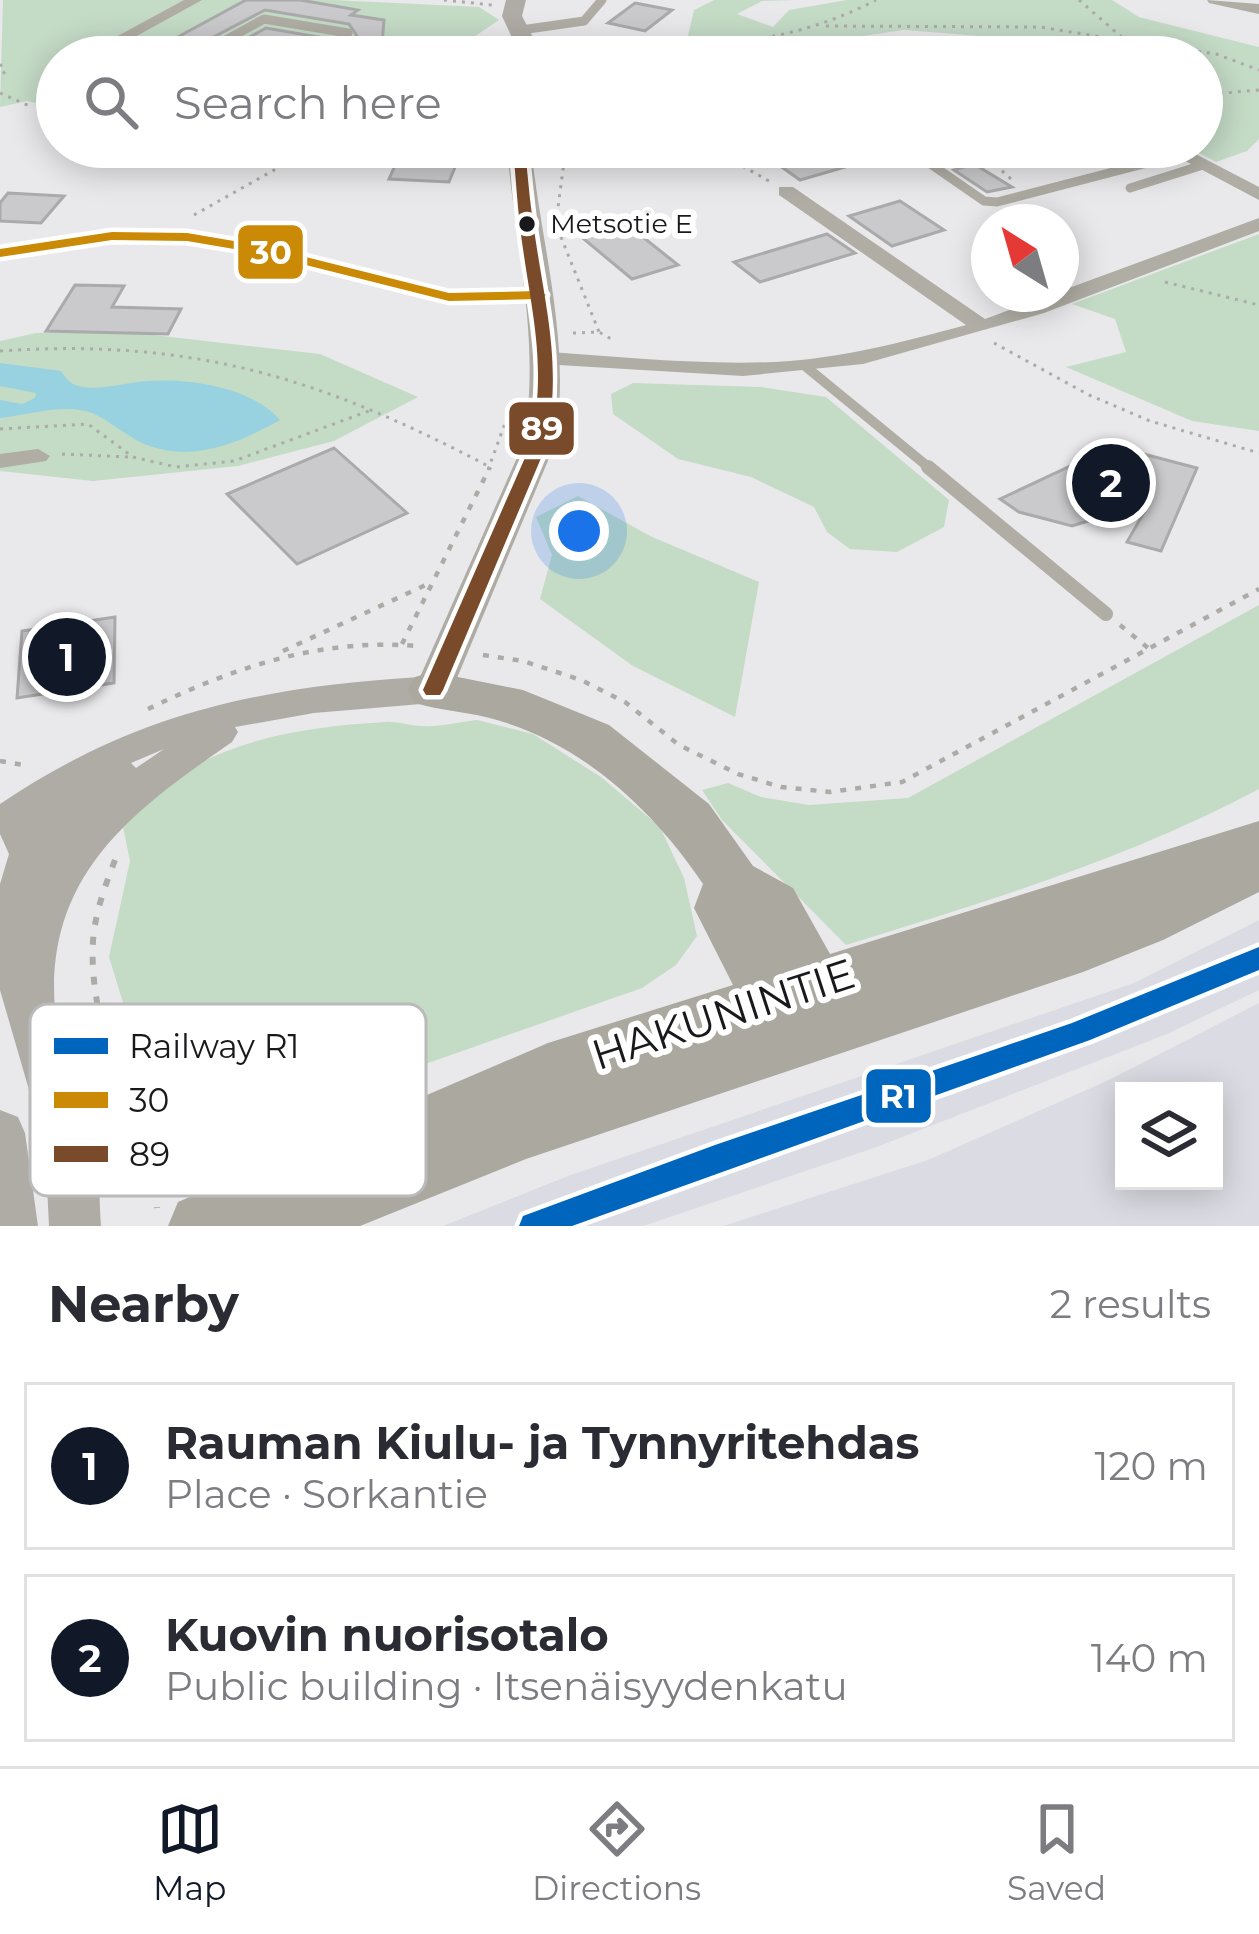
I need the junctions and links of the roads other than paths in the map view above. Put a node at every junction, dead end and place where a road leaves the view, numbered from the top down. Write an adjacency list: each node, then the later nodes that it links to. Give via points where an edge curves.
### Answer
1 (195, 0): 7 (street)
2 (517, 0): 9 (main road, via 511,10)
3 (602, 0): 10 (lane, via 584,21)
4 (1214, 0): 5 (street)
5 (1259, 9)
6 (348, 33): 8 (lane, via 264,19)
7 (127, 36)
8 (233, 36)
9 (523, 36)
10 (543, 36)
11 (522, 168): 21 (main road)
12 (936, 168): 13 (lane, via 983,201)
13 (1115, 168)
14 (1193, 168): 16 (lane)
15 (1209, 168): 18 (street)
16 (1130, 188)
17 (786, 191): 22 (street)
18 (1259, 194)
19 (1259, 224): 22 (street)
20 (0, 253): 21 (street, via 112,236 188,237 449,297)
21 (539, 295): 23 (main road)
22 (972, 326): 24 (street)
23 (549, 347): 24 (street); 28 (main road, via 538,444)
24 (805, 366): 27 (lane)
25 (38, 456): 26 (street)
26 (0, 461)
27 (1106, 614)
28 (443, 671): 29 (main road); 39 (highway, via 590,739 689,819 733,882 723,908)
29 (294, 699): 30 (main road); 31 (main road, via 202,717 116,752)
30 (218, 732): 33 (main road, via 115,777 70,809); 37 (main road, via 125,795 69,860 42,921)
31 (3, 819): 33 (main road, via 29,843)
32 (1259, 843): 39 (highway, HAKUNINTIE)
33 (30, 856): 35 (main road)
34 (1259, 865): 39 (highway, HAKUNINTIE, via 1200,900 1117,933)
35 (0, 916)
36 (0, 934): 38 (main road)
37 (33, 1004)
38 (30, 1007)
39 (799, 1007): 41 (highway, HAKUNINTIE, via 633,1090)
40 (0, 1132): 45 (main road)
41 (426, 1161)
42 (73, 1196): 46 (main road)
43 (317, 1196): 44 (highway, HAKUNINTIE)
44 (237, 1222)
45 (12, 1226)
46 (75, 1226)

